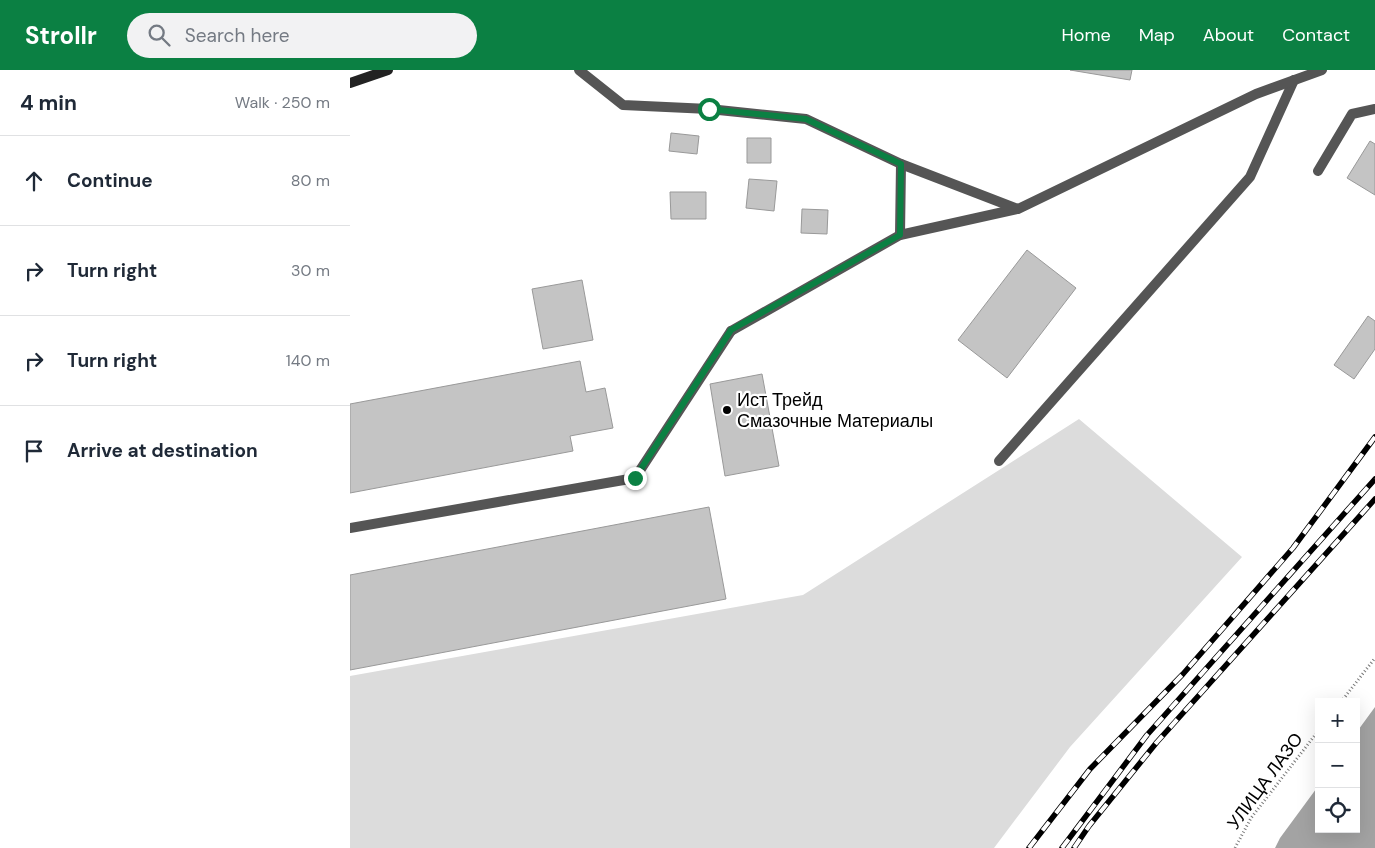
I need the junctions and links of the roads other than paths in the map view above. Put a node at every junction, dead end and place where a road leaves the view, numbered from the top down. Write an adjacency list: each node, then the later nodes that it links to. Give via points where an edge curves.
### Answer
1 (388, 70): 5 (street)
2 (579, 70): 7 (street, via 623,105 709,109 806,119)
3 (1322, 70): 4 (street)
4 (1294, 80): 9 (street, via 1256,94); 11 (street, via 1250,177)
5 (350, 83)
6 (1375, 109): 8 (street, via 1352,114)
7 (901, 164): 9 (street); 10 (street)
8 (1318, 171)
9 (1018, 209): 10 (street)
10 (900, 235): 12 (street, via 731,330 635,478)
11 (1000, 461)
12 (350, 528)

